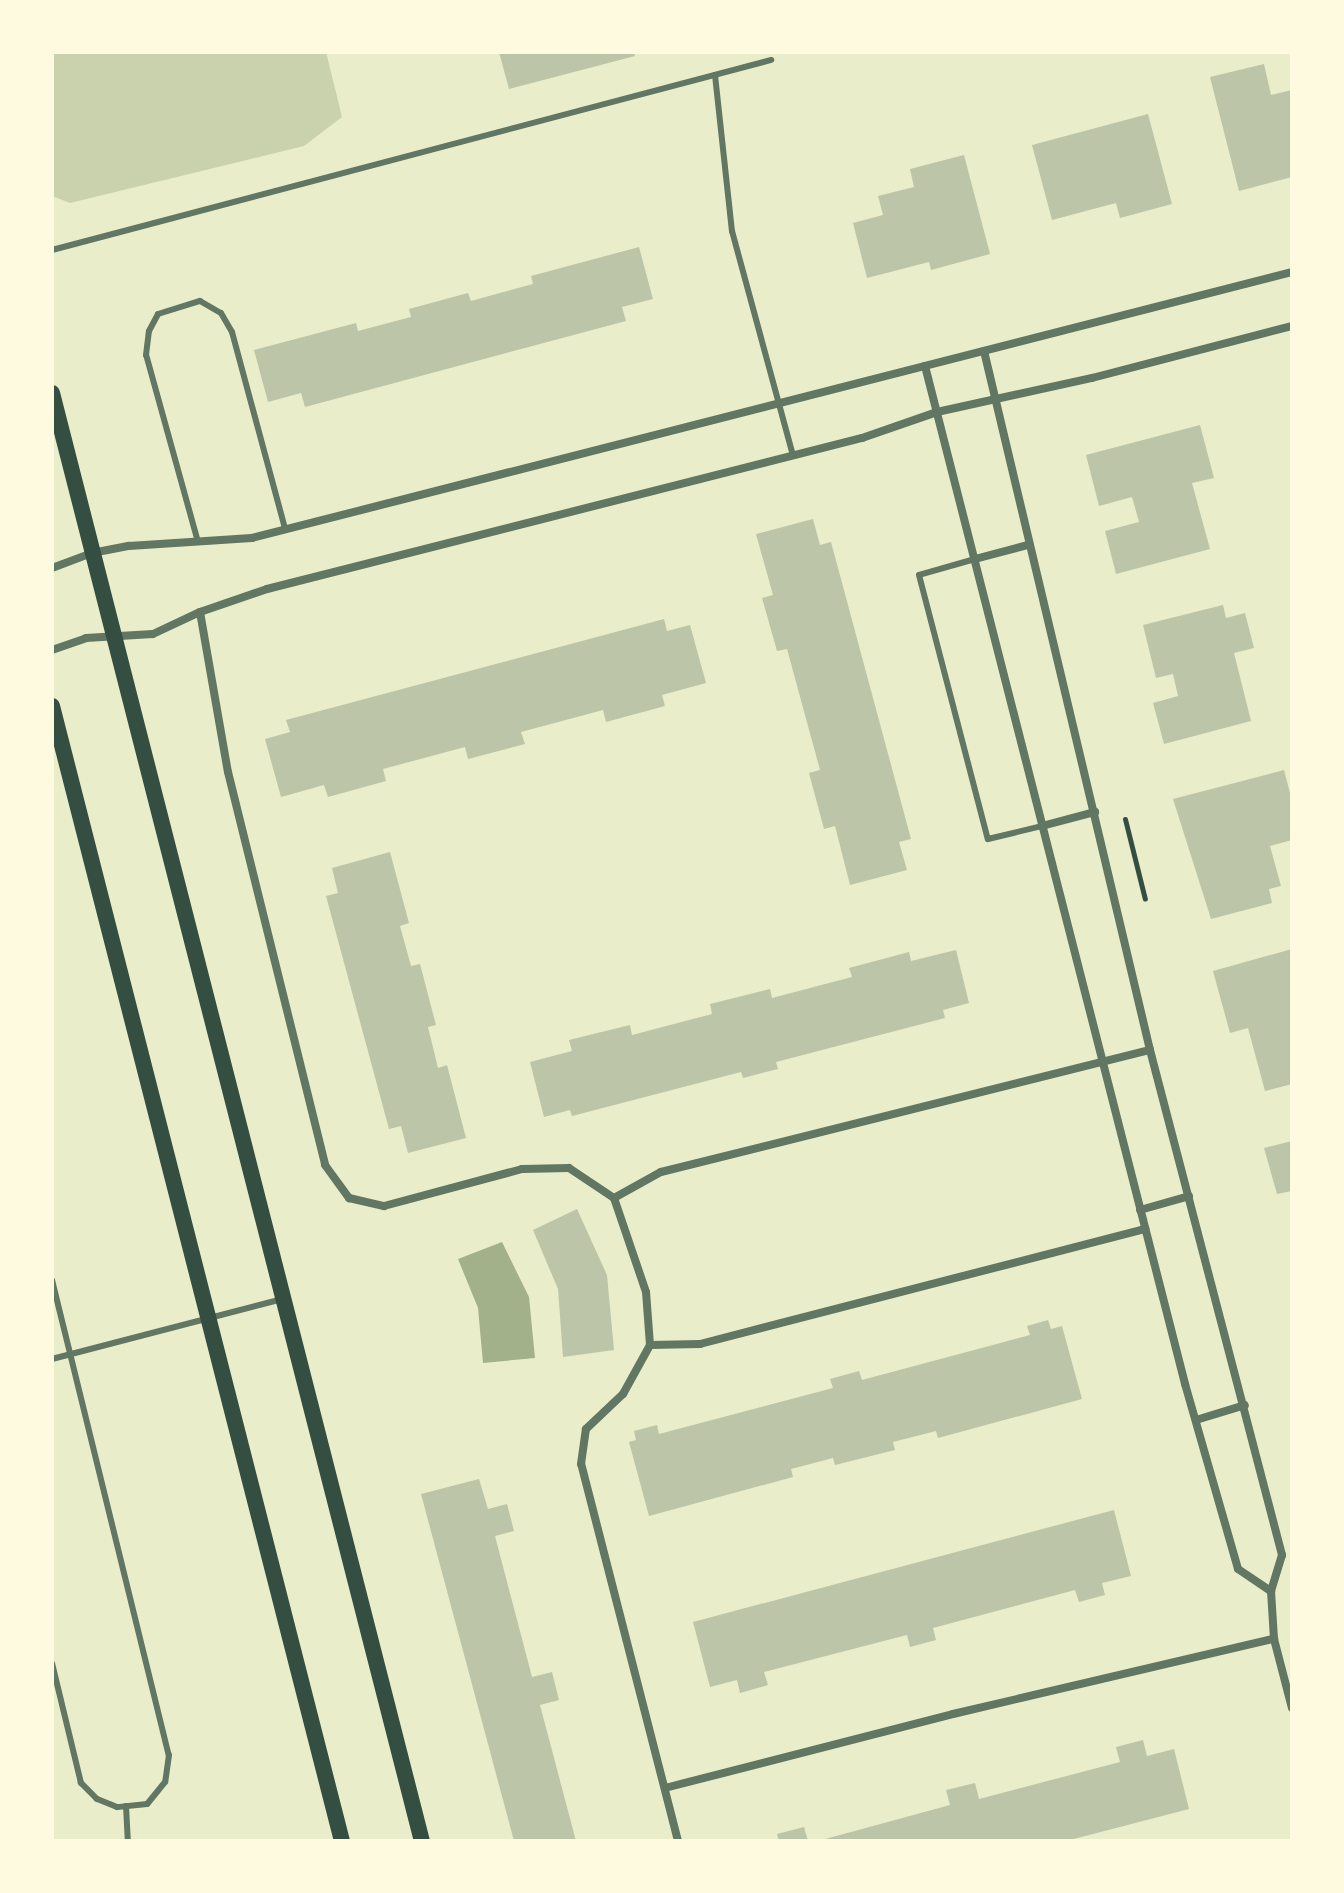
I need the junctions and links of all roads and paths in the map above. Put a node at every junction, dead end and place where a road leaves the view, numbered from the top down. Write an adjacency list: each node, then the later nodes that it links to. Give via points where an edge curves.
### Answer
1 (771, 60): 2 (lane)
2 (715, 75): 3 (lane); 10 (lane, via 732,231)
3 (52, 250)
4 (1292, 272): 6 (street)
5 (1292, 326): 9 (street)
6 (984, 351): 7 (street); 9 (street)
7 (925, 366): 10 (street); 11 (street)
8 (52, 393): 16 (main road)
9 (995, 399): 11 (street); 15 (street)
10 (780, 403): 12 (lane); 13 (street)
11 (937, 412): 12 (street); 17 (street)
12 (793, 456): 19 (street, via 267,589)
13 (285, 529): 14 (street, via 252,538); 14 (lane, via 232,332 221,313 200,301 158,314 146,355)
14 (198, 542): 16 (street)
15 (1028, 545): 17 (street); 24 (street)
16 (92, 553): 18 (street); 20 (main road)
17 (975, 559): 25 (street); 25 (lane, via 919,575 988,839)
18 (52, 568)
19 (200, 612): 20 (street, via 153,634); 30 (street, via 228,772 325,1165 349,1198 384,1206 522,1169 569,1168)
20 (113, 635): 21 (street); 34 (main road)
21 (52, 650)
22 (52, 706): 35 (main road)
23 (1123, 810): 26 (path)
24 (1095, 812): 25 (street); 27 (street)
25 (1042, 826): 28 (street)
26 (1145, 899)
27 (1150, 1050): 28 (street); 29 (street)
28 (1101, 1062): 30 (street, via 661,1172); 31 (street)
29 (1189, 1196): 31 (street); 39 (street)
30 (614, 1198): 36 (street, via 646,1292)
31 (1140, 1210): 32 (street)
32 (1145, 1229): 36 (street, via 700,1344); 40 (street)
33 (52, 1280): 37 (lane)
34 (283, 1299): 35 (lane); 49 (main road)
35 (208, 1318): 37 (lane); 48 (main road)
36 (650, 1345): 45 (street, via 623,1394 586,1429 581,1464)
37 (71, 1354): 38 (lane); 46 (lane, via 169,1755 165,1782 147,1804)
38 (52, 1359)
39 (1245, 1405): 40 (street); 41 (street, via 1282,1555)
40 (1196, 1420): 41 (street, via 1238,1569)
41 (1271, 1591): 42 (street)
42 (1274, 1639): 44 (street); 45 (street)
43 (52, 1663): 46 (lane, via 81,1783 97,1799)
44 (1292, 1708)
45 (665, 1788): 50 (street)
46 (126, 1806): 47 (lane)
47 (128, 1841)
48 (342, 1841)
49 (422, 1841)
50 (678, 1841)

